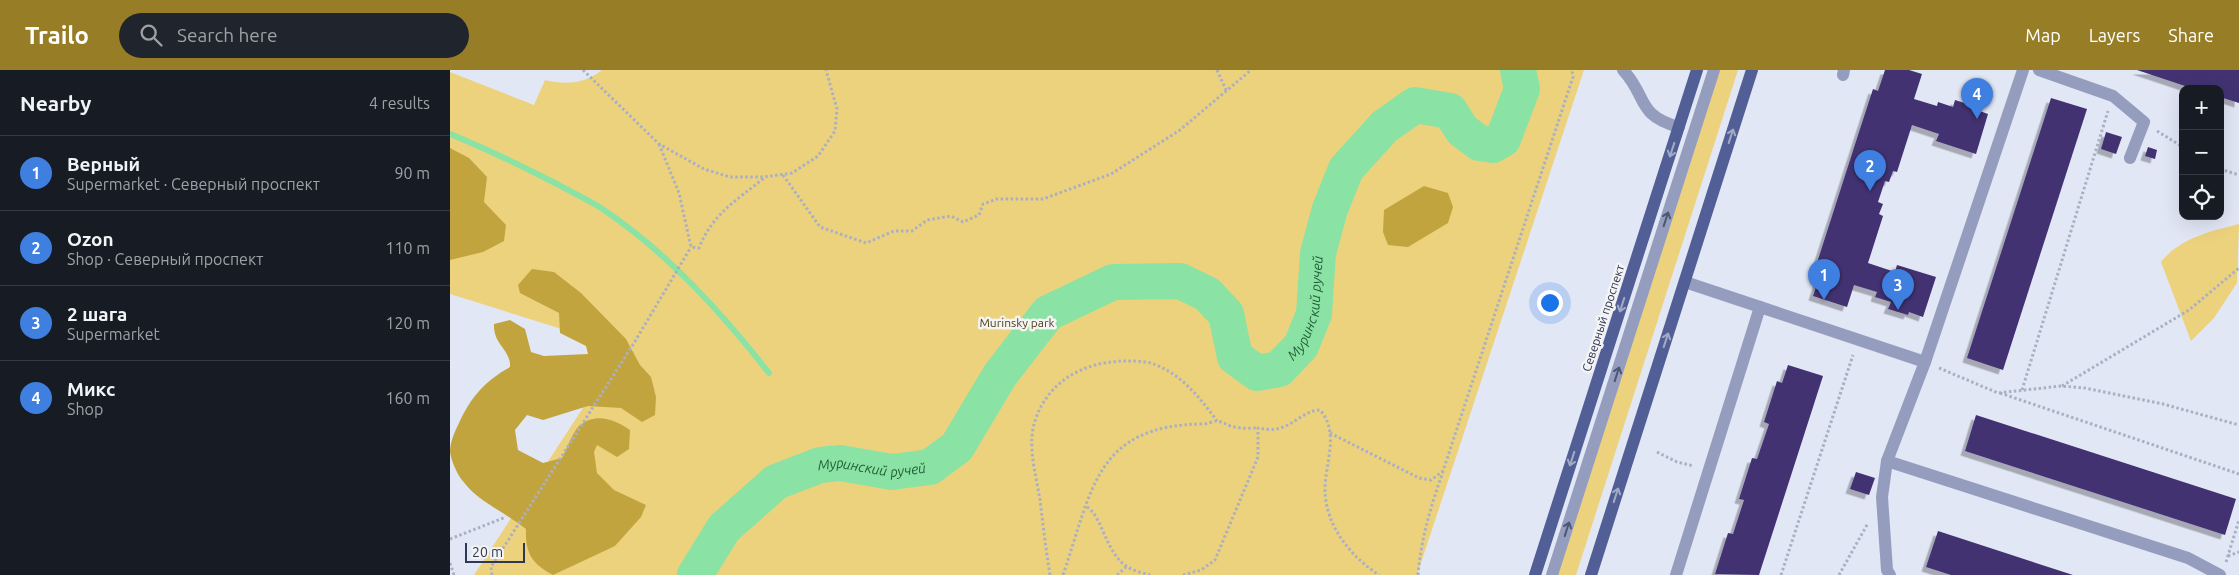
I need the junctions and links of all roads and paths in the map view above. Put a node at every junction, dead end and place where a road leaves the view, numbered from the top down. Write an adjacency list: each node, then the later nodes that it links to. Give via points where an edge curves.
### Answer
1 (583, 70): 13 (path)
2 (592, 70): 13 (path)
3 (826, 70): 22 (path, via 837,110 835,131 818,156 792,173)
4 (1217, 70): 14 (path)
5 (1250, 70): 14 (path)
6 (1572, 70): 41 (path, via 1573,77)
7 (1623, 70): 17 (street, via 1635,82 1643,106 1662,122)
8 (1697, 70): 17 (main road, Северный проспект)
9 (1714, 70): 63 (street, one-way to 9)
10 (1752, 70): 27 (main road, one-way to 10)
11 (2023, 70): 30 (street)
12 (2039, 70): 15 (street)
13 (587, 74): 18 (path)
14 (1227, 92): 22 (path, via 1180,130 1111,174 1043,199 997,199 983,204 979,215 963,222 951,216 927,220 912,231 894,231 866,243 820,227)
15 (2113, 96): 16 (street); 32 (path)
16 (2144, 122): 19 (path); 20 (street)
17 (1679, 127): 62 (main road, Северный проспект, one-way to 62)
18 (659, 144): 24 (path, via 704,169 730,177); 25 (path, via 679,193)
19 (2179, 144)
20 (2130, 158)
21 (2224, 170): 23 (path)
22 (783, 175): 24 (path)
23 (2239, 176)
24 (764, 177): 25 (path, via 720,214 706,230 699,248)
25 (691, 248): 54 (path, via 491,567)
26 (2239, 268): 31 (path, via 2189,310)
27 (1685, 282): 28 (street); 64 (main road, one-way to 27)
28 (1760, 307): 29 (street); 40 (street)
29 (1858, 340): 30 (street); 66 (path)
30 (1925, 362): 33 (path); 39 (street)
31 (2061, 386): 32 (path); 35 (path, via 2163,404)
32 (2022, 390): 33 (path)
33 (1998, 393): 42 (path)
34 (1217, 421): 36 (path, via 1234,428); 44 (path, via 1164,427 1140,435 1118,448 1099,472); 55 (path, via 1190,388 1156,364 1111,361 1090,365 1065,377 1047,396 1035,422 1032,451)
35 (2239, 425)
36 (1258, 428): 37 (path, via 1276,429 1313,410 1320,410 1326,417); 59 (path, via 1258,457 1214,560 1202,570)
37 (1330, 433): 41 (path, via 1419,478 1432,480); 60 (path, via 1325,490 1330,518 1344,544 1365,566)
38 (1657, 452): 40 (path, via 1677,462)
39 (1887, 461): 43 (street); 52 (street)
40 (1710, 466): 65 (street)
41 (1443, 471): 61 (path, via 1431,505)
42 (2239, 474)
43 (1882, 498): 67 (path); 68 (street)
44 (1087, 507): 51 (path, via 1094,511 1105,539); 56 (path)
45 (506, 517): 47 (path)
46 (2239, 520): 49 (path)
47 (450, 539)
48 (2239, 552): 49 (path)
49 (2227, 556): 52 (path)
50 (450, 563): 53 (path)
51 (1126, 567): 57 (path); 58 (path)
52 (2222, 570)
53 (454, 575)
54 (492, 575)
55 (1050, 575)
56 (1063, 575)
57 (1117, 575)
58 (1150, 575)
59 (1183, 575)
60 (1379, 575)
61 (1418, 575)
62 (1535, 575)
63 (1552, 575)
64 (1591, 575)
65 (1676, 575)
66 (1781, 575)
67 (1839, 575)
68 (1890, 575)

